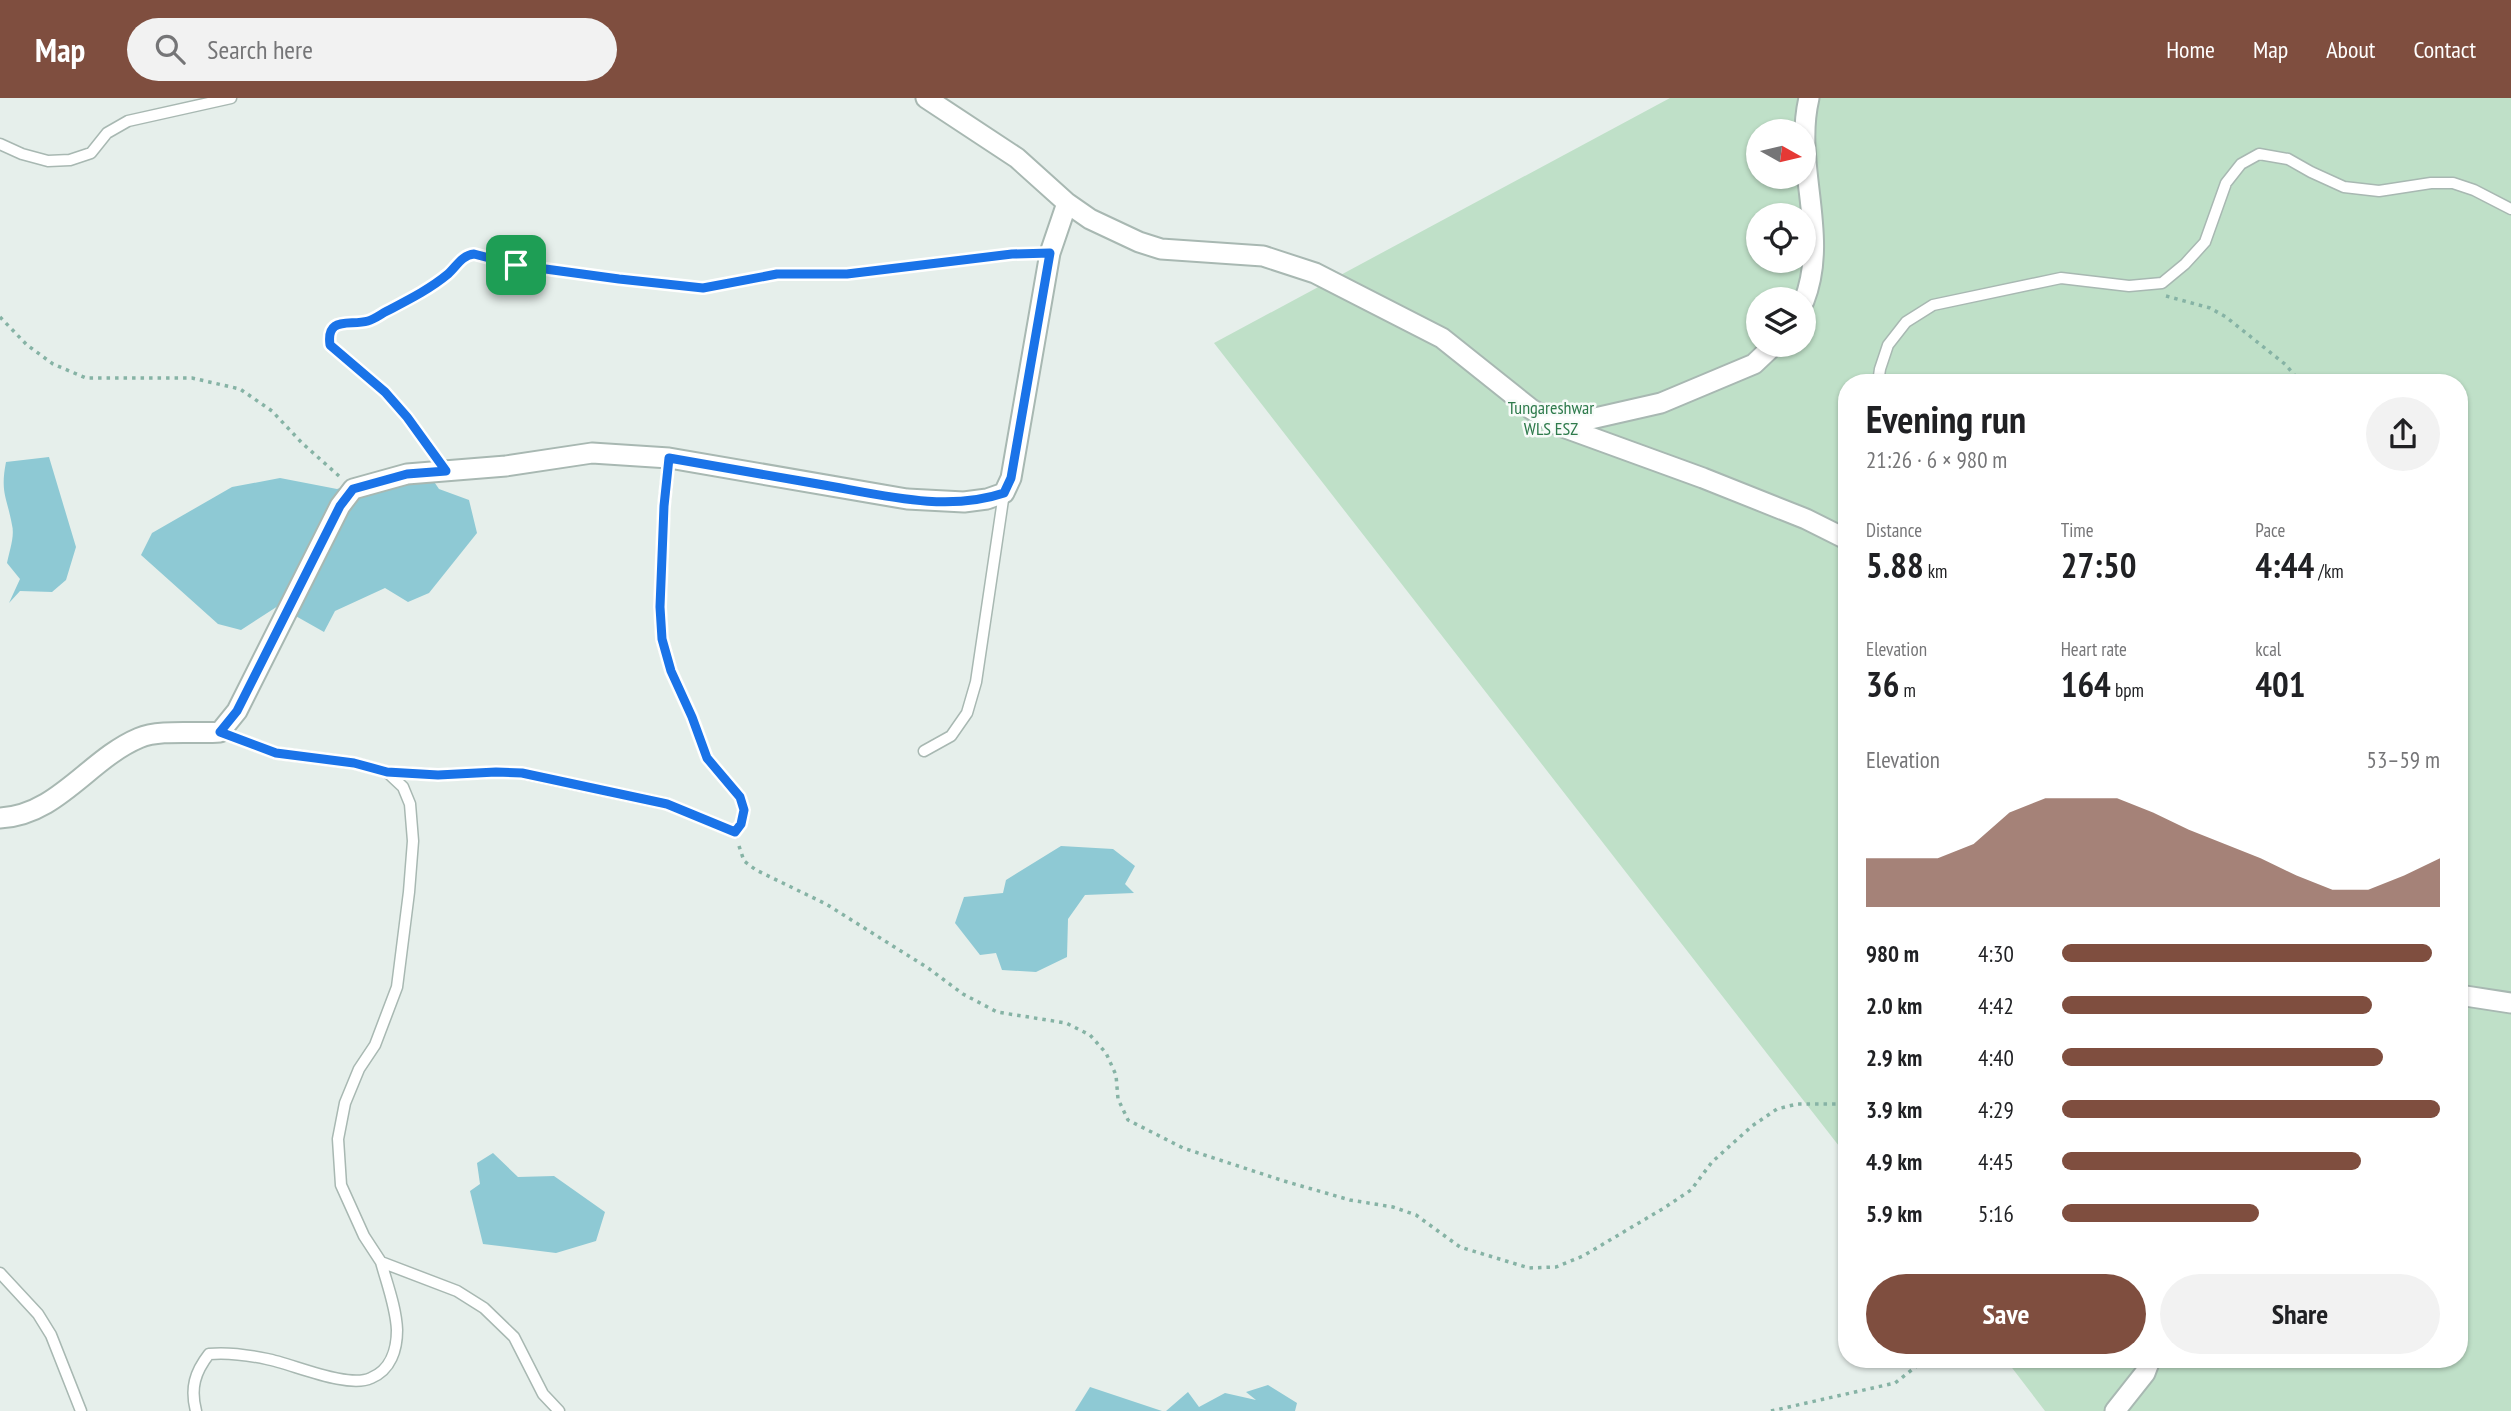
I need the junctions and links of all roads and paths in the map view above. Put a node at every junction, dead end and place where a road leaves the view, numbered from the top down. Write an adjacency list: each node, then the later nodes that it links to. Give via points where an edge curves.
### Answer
1 (231, 98): 4 (lane, via 128,121 107,133 91,153 70,160 48,162)
2 (926, 98): 5 (street, via 1017,158)
3 (1809, 98): 9 (street, via 1805,155 1815,243)
4 (0, 144)
5 (1067, 203): 7 (street); 14 (street, via 1139,243 1161,249 1263,256 1315,273 1442,338 1531,410)
6 (2511, 209): 8 (lane, via 2454,183 2379,191 2344,187 2288,159 2259,154 2241,163 2226,183 2205,242 2185,264 2162,283)
7 (1050, 253): 16 (path, via 847,274 777,274 703,288 468,255 422,293 370,320 333,327 329,335 330,345 385,392); 18 (street, via 1011,478)
8 (2131, 286): 12 (lane, via 2061,278 1933,305 1906,322 1888,345); 13 (path, via 2210,308)
9 (1810, 287)
10 (0, 317): 17 (path, via 53,364 86,378 192,378 240,389 272,411)
11 (1761, 357): 14 (street, via 1661,402)
12 (1879, 374)
13 (2294, 374)
14 (1560, 426): 19 (street, via 1716,483)
15 (669, 458): 16 (street, via 592,453); 18 (street, via 907,499 964,502); 24 (lane, via 662,639 707,758 740,797 744,810)
16 (446, 471): 17 (street, via 407,474)
17 (353, 489): 20 (street, via 340,506 237,711)
18 (1004, 493): 21 (lane, via 976,682 967,713 951,736)
19 (1838, 535)
20 (220, 732): 22 (lane, via 276,753); 23 (street, via 140,737 41,808)
21 (924, 751)
22 (387, 772): 24 (lane, via 522,773 667,804); 28 (lane, via 403,787 410,804 413,841 397,987 375,1045 345,1103 338,1139 341,1185)
23 (0, 818)
24 (735, 832): 27 (path, via 744,861 756,870 826,904 963,994 997,1012 1066,1023 1090,1035 1106,1053 1116,1075 1118,1100 1128,1120 1183,1148 1350,1200 1416,1215 1460,1247 1520,1266 1556,1267 1664,1208 1691,1189 1712,1162 1752,1126 1777,1109)
25 (2468, 996): 26 (street)
26 (2511, 1003)
27 (1838, 1104)
28 (381, 1262): 33 (lane, via 397,1328 396,1351 385,1369 370,1379 349,1380 268,1359 227,1352 209,1354 198,1368 192,1397); 34 (lane, via 457,1291 484,1308 514,1337 543,1394)
29 (0, 1273): 32 (lane, via 51,1335)
30 (1914, 1368): 35 (path, via 1895,1383)
31 (2147, 1368): 36 (street)
32 (80, 1411)
33 (196, 1411)
34 (559, 1411)
35 (1771, 1411)
36 (2115, 1411)

